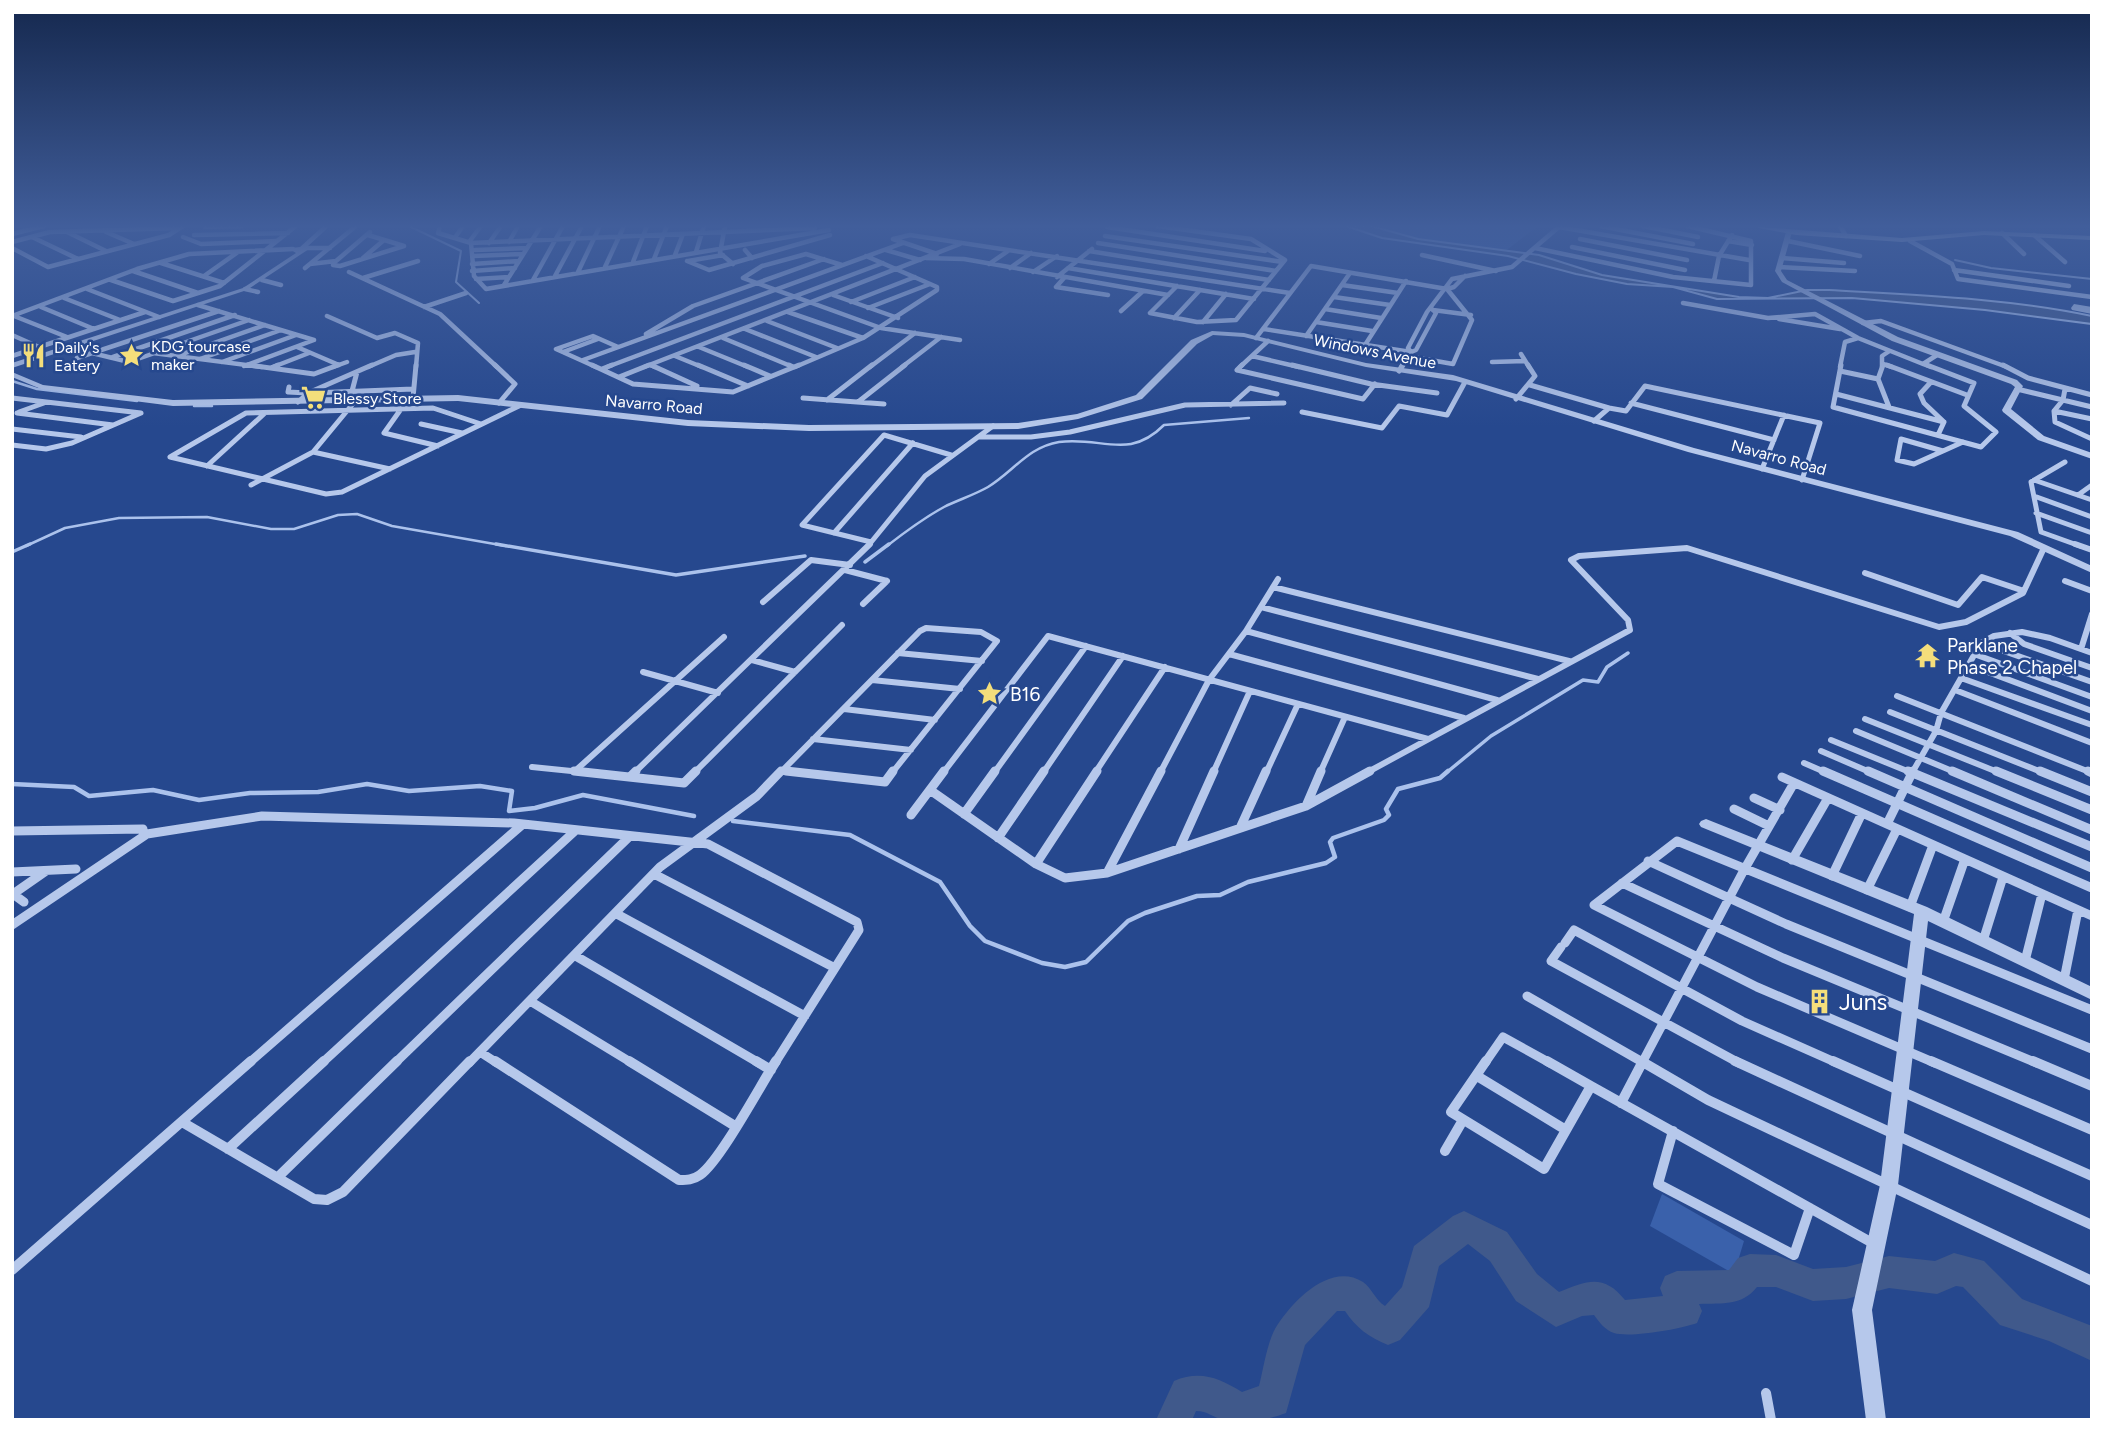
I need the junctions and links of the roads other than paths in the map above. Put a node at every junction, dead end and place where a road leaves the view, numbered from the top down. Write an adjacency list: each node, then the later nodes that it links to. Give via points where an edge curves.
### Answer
1 (76, 293): 39 (street)
2 (96, 293): 55 (street)
3 (149, 293): 4 (street, via 173,301)
4 (199, 293)
5 (234, 293): 46 (street)
6 (394, 293): 49 (street)
7 (466, 293): 49 (street)
8 (730, 293): 90 (street, via 693,306)
9 (766, 293): 90 (street)
10 (781, 293): 36 (street)
11 (803, 293): 36 (street)
12 (838, 293): 33 (street)
13 (874, 293): 42 (street)
14 (907, 293): 50 (street)
15 (933, 293): 63 (street)
16 (1094, 293): 34 (street)
17 (1111, 293): 34 (street)
18 (1141, 293): 54 (street)
19 (1154, 293): 35 (street)
20 (1170, 293): 35 (street)
21 (1197, 293): 64 (street)
22 (1218, 293): 31 (street)
23 (1259, 293): 40 (street)
24 (1290, 293): 76 (street)
25 (1337, 293): 37 (street)
26 (1398, 293): 47 (street)
27 (1444, 293): 52 (street)
28 (1451, 293): 58 (street)
29 (1807, 293): 43 (street)
30 (2062, 293): 32 (street)
31 (1226, 294): 40 (street); 69 (street)
32 (2071, 294): 38 (street)
33 (832, 295): 42 (street); 44 (street)
34 (1108, 295): 41 (street)
35 (1168, 295): 64 (street, via 1150,313)
36 (792, 297): 44 (street); 131 (street)
37 (1334, 297): 47 (street); 51 (street)
38 (2092, 297)
39 (63, 298): 48 (street); 66 (street)
40 (1254, 299): 69 (street, via 1236,320)
41 (1103, 300)
42 (850, 302): 50 (street)
43 (1824, 302): 71 (street)
44 (810, 303): 56 (street); 73 (street)
45 (1683, 303): 62 (street)
46 (198, 305): 53 (street); 60 (street)
47 (1390, 305): 65 (street)
48 (40, 307): 59 (street); 74 (street)
49 (423, 307): 164 (street, via 457,327 515,384)
50 (867, 308): 63 (street)
51 (1325, 309): 65 (street); 70 (street)
52 (1432, 309): 58 (street); 104 (street, via 1436,313 1416,350)
53 (221, 310): 57 (street); 101 (street)
54 (1121, 311)
55 (145, 312): 60 (street); 66 (street)
56 (788, 312): 68 (street); 87 (street)
57 (235, 315): 67 (street); 111 (street)
58 (1471, 315): 104 (street, via 1453,364)
59 (13, 316): 84 (street)
60 (159, 317): 121 (street)
61 (327, 317): 99 (street, via 377,338 394,333 418,343)
62 (1768, 317): 78 (street); 78 (street, via 1815,314)
63 (898, 318): 73 (street)
64 (1174, 318): 69 (street)
65 (1381, 318): 79 (street)
66 (120, 320): 74 (street)
67 (250, 320): 72 (street); 102 (street)
68 (766, 320): 75 (street); 98 (street)
69 (1203, 322)
70 (1316, 322): 79 (street); 83 (street)
71 (1863, 323): 106 (street); 147 (street, via 1881,321)
72 (265, 325): 77 (street); 107 (street)
73 (881, 328): 80 (street); 87 (street)
74 (94, 329): 84 (street)
75 (744, 329): 85 (street); 112 (street)
76 (1264, 329): 83 (street); 88 (street)
77 (282, 330): 82 (street); 115 (street)
78 (1844, 330): 89 (street)
79 (1372, 331): 93 (street)
80 (915, 333): 86 (street); 159 (street)
81 (12, 335): 95 (street)
82 (297, 335): 96 (street, via 314,340); 122 (street)
83 (1307, 336): 93 (street)
84 (67, 337): 95 (street)
85 (722, 337): 94 (street); 129 (street)
86 (941, 337): 91 (street); 163 (street)
87 (863, 338): 98 (street)
88 (1256, 338): 92 (street, Navarro Road); 186 (street, Navarro Road, via 1208,334 1194,342 1147,391 1127,402 1038,424)
89 (1858, 338): 100 (street); 133 (street, via 1845,342)
90 (640, 339): 97 (street)
91 (960, 340)
92 (1268, 341): 109 (street); 132 (street, Windows Avenue)
93 (1365, 345): 104 (street)
94 (698, 346): 108 (street); 136 (street)
95 (39, 347): 110 (street)
96 (296, 347): 103 (street); 128 (street)
97 (618, 348): 117 (street); 117 (street, via 593,336 556,349)
98 (838, 348): 112 (street)
99 (415, 352): 134 (street); 149 (street)
100 (1888, 352): 123 (street, via 1882,356); 124 (street)
101 (92, 353): 111 (street); 113 (street)
102 (153, 353): 107 (street); 114 (street)
103 (310, 353): 125 (street); 130 (street)
104 (1409, 354): 132 (street)
105 (1521, 354): 118 (street)
106 (1937, 355): 124 (street); 146 (street, via 2014,382)
107 (175, 356): 115 (street)
108 (674, 356): 126 (street); 145 (street)
109 (1252, 356): 141 (street); 141 (street, via 1237,370 1363,399)
110 (12, 357): 121 (street)
111 (111, 357): 114 (street, via 129,362)
112 (816, 357): 129 (street)
113 (77, 358)
114 (136, 359): 116 (street)
115 (198, 360): 122 (street)
116 (148, 361)
117 (582, 361): 131 (street)
118 (1525, 361): 120 (street); 142 (street, via 1535,376)
119 (347, 362): 125 (street)
120 (1492, 362)
121 (22, 363): 127 (street)
122 (219, 363): 128 (street)
123 (1883, 364): 138 (street); 140 (street)
124 (1923, 364): 153 (street, via 1975,383)
125 (339, 365): 130 (street, via 314,374)
126 (650, 365): 137 (street); 144 (street)
127 (12, 366)
128 (243, 366): 130 (street)
129 (793, 367): 136 (street)
130 (267, 369)
131 (602, 369): 137 (street)
132 (1400, 369): 139 (street, Windows Avenue)
133 (1840, 371): 138 (street); 152 (street)
134 (357, 372): 148 (street); 155 (street)
135 (12, 374): 162 (street, Navarro Road, via 41,387 173,403)
136 (769, 376): 145 (street)
137 (619, 377): 144 (street, via 634,384)
138 (1878, 379): 170 (street)
139 (1460, 381): 157 (street, Navarro Road); 176 (street, via 1447,415 1399,406 1382,428)
140 (1931, 382): 153 (street); 182 (street, via 1920,394)
141 (1375, 384): 150 (street)
142 (1530, 385): 157 (street); 172 (street)
143 (289, 387): 148 (street, via 288,392)
144 (701, 387): 145 (street, via 733,392)
145 (748, 387)
146 (2017, 389): 160 (street); 201 (street, via 2006,410 2041,438)
147 (2065, 389): 154 (street); 160 (street)
148 (308, 393): 155 (street); 162 (street)
149 (413, 393): 155 (street, Navarro Road); 164 (street, Navarro Road)
150 (1437, 393)
151 (1277, 394): 168 (street, via 1250,388)
152 (1836, 394): 170 (street); 189 (street, via 1833,407)
153 (1966, 395): 194 (street, via 1964,406 1996,432 1981,447)
154 (2092, 395)
155 (353, 397): 162 (street, Navarro Road); 174 (street)
156 (803, 398): 159 (street)
157 (1516, 398): 181 (street, Navarro Road)
158 (14, 400): 161 (street)
159 (827, 400): 163 (street)
160 (2063, 400): 171 (street); 175 (street)
161 (48, 401): 177 (street); 185 (street, via 141,413)
162 (298, 402)
163 (858, 402): 167 (street)
164 (499, 403): 169 (street, Navarro Road)
165 (1284, 403): 168 (street)
166 (1631, 403): 172 (street, via 1625,411); 179 (street, via 1646,386); 193 (street)
167 (884, 404)
168 (1231, 405): 190 (street, via 1168,408 1041,436)
169 (519, 406): 184 (street); 186 (street, Navarro Road, via 725,426)
170 (1889, 407): 182 (street)
171 (2092, 407)
172 (1609, 408): 181 (street)
173 (401, 409): 174 (street); 184 (street, via 433,408); 197 (street, via 384,433)
174 (348, 410): 178 (street); 199 (street)
175 (2054, 411): 180 (street); 192 (street, via 2055,422)
176 (1302, 412)
177 (15, 413): 185 (street)
178 (265, 413): 203 (street); 203 (street, via 246,413 170,457)
179 (1784, 415): 193 (street); 207 (street, via 1820,423)
180 (2092, 419)
181 (1594, 421): 205 (street, Navarro Road)
182 (1944, 422): 189 (street)
183 (421, 424): 188 (street)
184 (482, 424): 188 (street)
185 (114, 425): 191 (street)
186 (993, 426): 190 (street)
187 (12, 429): 191 (street)
188 (463, 434): 197 (street)
189 (1938, 435): 194 (street)
190 (977, 437): 200 (street)
191 (84, 438): 196 (street, via 46,449)
192 (2092, 439)
193 (1774, 440): 205 (street)
194 (1963, 442): 198 (street)
195 (912, 443): 200 (street); 216 (street); 216 (street, via 884,435 802,525)
196 (12, 445)
197 (438, 446): 204 (street)
198 (1944, 451): 198 (street, via 1914,464 1897,460 1901,439)
199 (313, 452): 204 (street); 206 (street)
200 (951, 455): 218 (street, via 925,476)
201 (2092, 456)
202 (2065, 462): 208 (street)
203 (207, 466): 206 (street)
204 (391, 469): 206 (street, via 354,487 326,494)
205 (1762, 469): 207 (street, Navarro Road)
206 (262, 479): 209 (street)
207 (1802, 480): 219 (street, Navarro Road, via 2014,534)
208 (2034, 480): 211 (street); 212 (street)
209 (251, 485)
210 (2092, 485): 211 (street)
211 (2078, 495): 213 (street)
212 (2034, 496): 214 (street); 215 (street)
213 (2092, 500)
214 (2036, 513): 217 (street); 220 (street, via 2041,531)
215 (2092, 517)
216 (834, 533): 218 (street)
217 (2092, 533)
218 (871, 542): 221 (street)
219 (2043, 550): 222 (street, Navarro Road); 227 (street)
220 (2092, 551)
221 (848, 568): 229 (street, via 811,559); 230 (street, via 887,581); 248 (street)
222 (2092, 570)
223 (1865, 573): 227 (street, via 1958,605 1982,577)
224 (1278, 579): 226 (street)
225 (2065, 581): 228 (street)
226 (1273, 587): 231 (street); 250 (street)
227 (2024, 591): 250 (street, via 1966,622 1939,627 1687,548 1579,556 1572,560 1628,620 1630,630)
228 (2092, 591)
229 (763, 602)
230 (863, 604)
231 (1261, 607): 235 (street); 257 (street)
232 (2092, 614): 233 (street)
233 (2089, 624): 237 (street)
234 (842, 625): 255 (street)
235 (1246, 631): 245 (street); 268 (street)
236 (2010, 632): 240 (street); 242 (street, via 2027,631); 253 (street, via 2024,644)
237 (2084, 636): 239 (street); 242 (street)
238 (724, 637): 260 (street)
239 (2092, 639)
240 (1981, 643): 246 (street); 261 (street)
241 (1086, 646): 247 (street); 299 (street, via 1048,636); 309 (street)
242 (2081, 649): 244 (street)
243 (898, 653): 249 (street); 249 (street, via 926,628 981,632 997,641); 258 (street)
244 (2092, 653)
245 (1229, 654): 259 (street); 275 (street)
246 (1974, 654): 251 (street); 267 (street)
247 (1123, 656): 252 (street); 322 (street)
248 (752, 660): 255 (street); 265 (street)
249 (982, 661): 262 (street)
250 (1570, 662): 257 (street)
251 (1969, 665): 256 (street); 271 (street)
252 (1165, 667): 259 (street); 331 (street)
253 (2092, 668)
254 (643, 672): 260 (street)
255 (795, 672): 295 (street, via 684,783)
256 (1961, 678): 263 (street); 278 (street)
257 (1538, 679): 268 (street)
258 (872, 680): 262 (street); 270 (street)
259 (1209, 680): 264 (street); 337 (street)
260 (675, 681): 265 (street); 291 (street)
261 (2092, 682)
262 (960, 689): 277 (street)
263 (1955, 690): 273 (street); 284 (street)
264 (1250, 691): 269 (street); 327 (street)
265 (718, 693): 295 (street)
266 (1897, 696): 273 (street)
267 (2092, 697)
268 (1498, 700): 275 (street)
269 (1298, 704): 274 (street); 315 (street)
270 (844, 709): 277 (street); 281 (street)
271 (2092, 711)
272 (1890, 712): 280 (street)
273 (1941, 713): 280 (street); 294 (street)
274 (1345, 717): 282 (street); 304 (street)
275 (1464, 718): 282 (street)
276 (1865, 719): 285 (street)
277 (935, 720): 286 (street)
278 (2092, 726)
279 (1856, 731): 288 (street)
280 (1936, 731): 285 (street); 300 (street)
281 (813, 739): 286 (street); 292 (street)
282 (1429, 739): 304 (street)
283 (1830, 740): 293 (street)
284 (2092, 743)
285 (1928, 744): 288 (street); 307 (street)
286 (911, 750): 292 (street, via 885,782)
287 (1821, 751): 298 (street)
288 (1921, 759): 293 (street); 319 (street)
289 (1804, 763): 303 (street)
290 (532, 767): 291 (street)
291 (575, 771): 295 (street)
292 (782, 771): 323 (street)
293 (1913, 772): 298 (street); 326 (street)
294 (2092, 773)
295 (630, 777)
296 (1782, 777): 297 (street)
297 (1794, 783): 302 (street); 306 (street)
298 (1904, 787): 303 (street); 332 (street)
299 (930, 790): 309 (street); 310 (street)
300 (2092, 792)
301 (1755, 798): 306 (street)
302 (1828, 798): 308 (street); 329 (street)
303 (1898, 804): 313 (street); 342 (street)
304 (1306, 806): 315 (street)
305 (1734, 810): 314 (street)
306 (1780, 810): 314 (street)
307 (2092, 810)
308 (1862, 813): 313 (street); 339 (street)
309 (964, 814): 322 (street)
310 (911, 815)
311 (523, 824): 318 (street); 352 (street, via 262,816 147,834); 381 (street)
312 (1706, 824): 325 (street)
313 (1888, 824): 317 (street)
314 (1769, 826): 325 (street)
315 (1241, 828): 327 (street)
316 (144, 829): 320 (street)
317 (1897, 829): 324 (street); 343 (street)
318 (576, 830): 321 (street); 387 (street)
319 (2092, 830)
320 (12, 831)
321 (630, 836): 323 (street); 390 (street)
322 (998, 838): 331 (street)
323 (694, 844): 338 (street); 359 (street, via 708,845 857,922 859,930)
324 (1933, 845): 328 (street); 347 (street)
325 (1757, 846): 329 (street); 335 (street)
326 (2092, 847)
327 (1179, 849): 337 (street)
328 (1965, 859): 340 (street); 351 (street)
329 (1792, 860): 339 (street)
330 (1648, 861): 335 (street, via 1677,841); 341 (street); 345 (street)
331 (1036, 864): 337 (street, via 1065,878)
332 (2092, 868)
333 (76, 869): 334 (street)
334 (46, 870): 336 (street); 346 (street, via 13,894)
335 (1744, 870): 345 (street); 354 (street)
336 (12, 872)
337 (1107, 873)
338 (654, 874): 349 (street); 359 (street)
339 (1832, 876): 343 (street)
340 (2003, 877): 344 (street); 355 (street)
341 (1622, 883): 353 (street); 357 (street, via 1594,905)
342 (2092, 888)
343 (1867, 890): 347 (street)
344 (2042, 894): 348 (street); 358 (street)
345 (1730, 897): 353 (street); 360 (street)
346 (24, 902)
347 (1916, 909): 351 (street); 354 (street)
348 (2078, 910): 350 (street); 361 (street)
349 (615, 913): 356 (street); 368 (street)
350 (2092, 916)
351 (1943, 922): 355 (street)
352 (12, 925)
353 (1714, 926): 357 (street); 366 (street)
354 (1917, 940): 360 (street); 367 (street)
355 (1983, 941): 358 (street)
356 (574, 956): 365 (street); 374 (street)
357 (1698, 957): 362 (street); 370 (street)
358 (2025, 961): 361 (street)
359 (835, 968): 368 (street)
360 (1914, 975): 366 (street); 371 (street)
361 (2064, 980): 363 (street)
362 (1681, 989): 369 (street); 369 (street, via 1574,930 1551,961); 378 (street, via 1742,1021)
363 (2092, 993)
364 (1527, 996): 373 (street)
365 (530, 1001): 372 (street); 382 (street)
366 (1910, 1010): 370 (street); 377 (street)
367 (2092, 1010)
368 (804, 1017): 374 (street)
369 (1663, 1022): 373 (street); 386 (street)
370 (1905, 1049): 378 (street); 384 (street)
371 (2092, 1049)
372 (480, 1052): 382 (street, via 679,1180 692,1181 703,1175); 390 (street, via 343,1192 327,1200 314,1199)
373 (1642, 1062): 379 (street); 391 (street, via 1709,1100)
374 (771, 1070): 382 (street)
375 (1476, 1076): 376 (street, via 1503,1037); 380 (street, via 1451,1112); 383 (street)
376 (1591, 1086): 379 (street); 383 (street)
377 (2092, 1086)
378 (1900, 1090): 386 (street); 389 (street)
379 (1621, 1102): 385 (street)
380 (1463, 1120): 383 (street, via 1544,1169); 388 (street)
381 (181, 1122): 387 (street); 395 (street)
382 (735, 1126)
383 (1566, 1130)
384 (2092, 1130)
385 (1673, 1132): 392 (street); 392 (street, via 1658,1184 1794,1255)
386 (1895, 1137): 391 (street); 393 (street)
387 (228, 1149): 390 (street)
388 (1445, 1151)
389 (2092, 1176)
390 (278, 1177)
391 (1889, 1185): 394 (street); 396 (street)
392 (1810, 1208): 394 (street)
393 (2092, 1225)
394 (1874, 1254): 399 (street, via 1862,1310)
395 (12, 1270)
396 (2092, 1281)
397 (1766, 1393): 398 (street)
398 (1771, 1420)
399 (1876, 1420)

